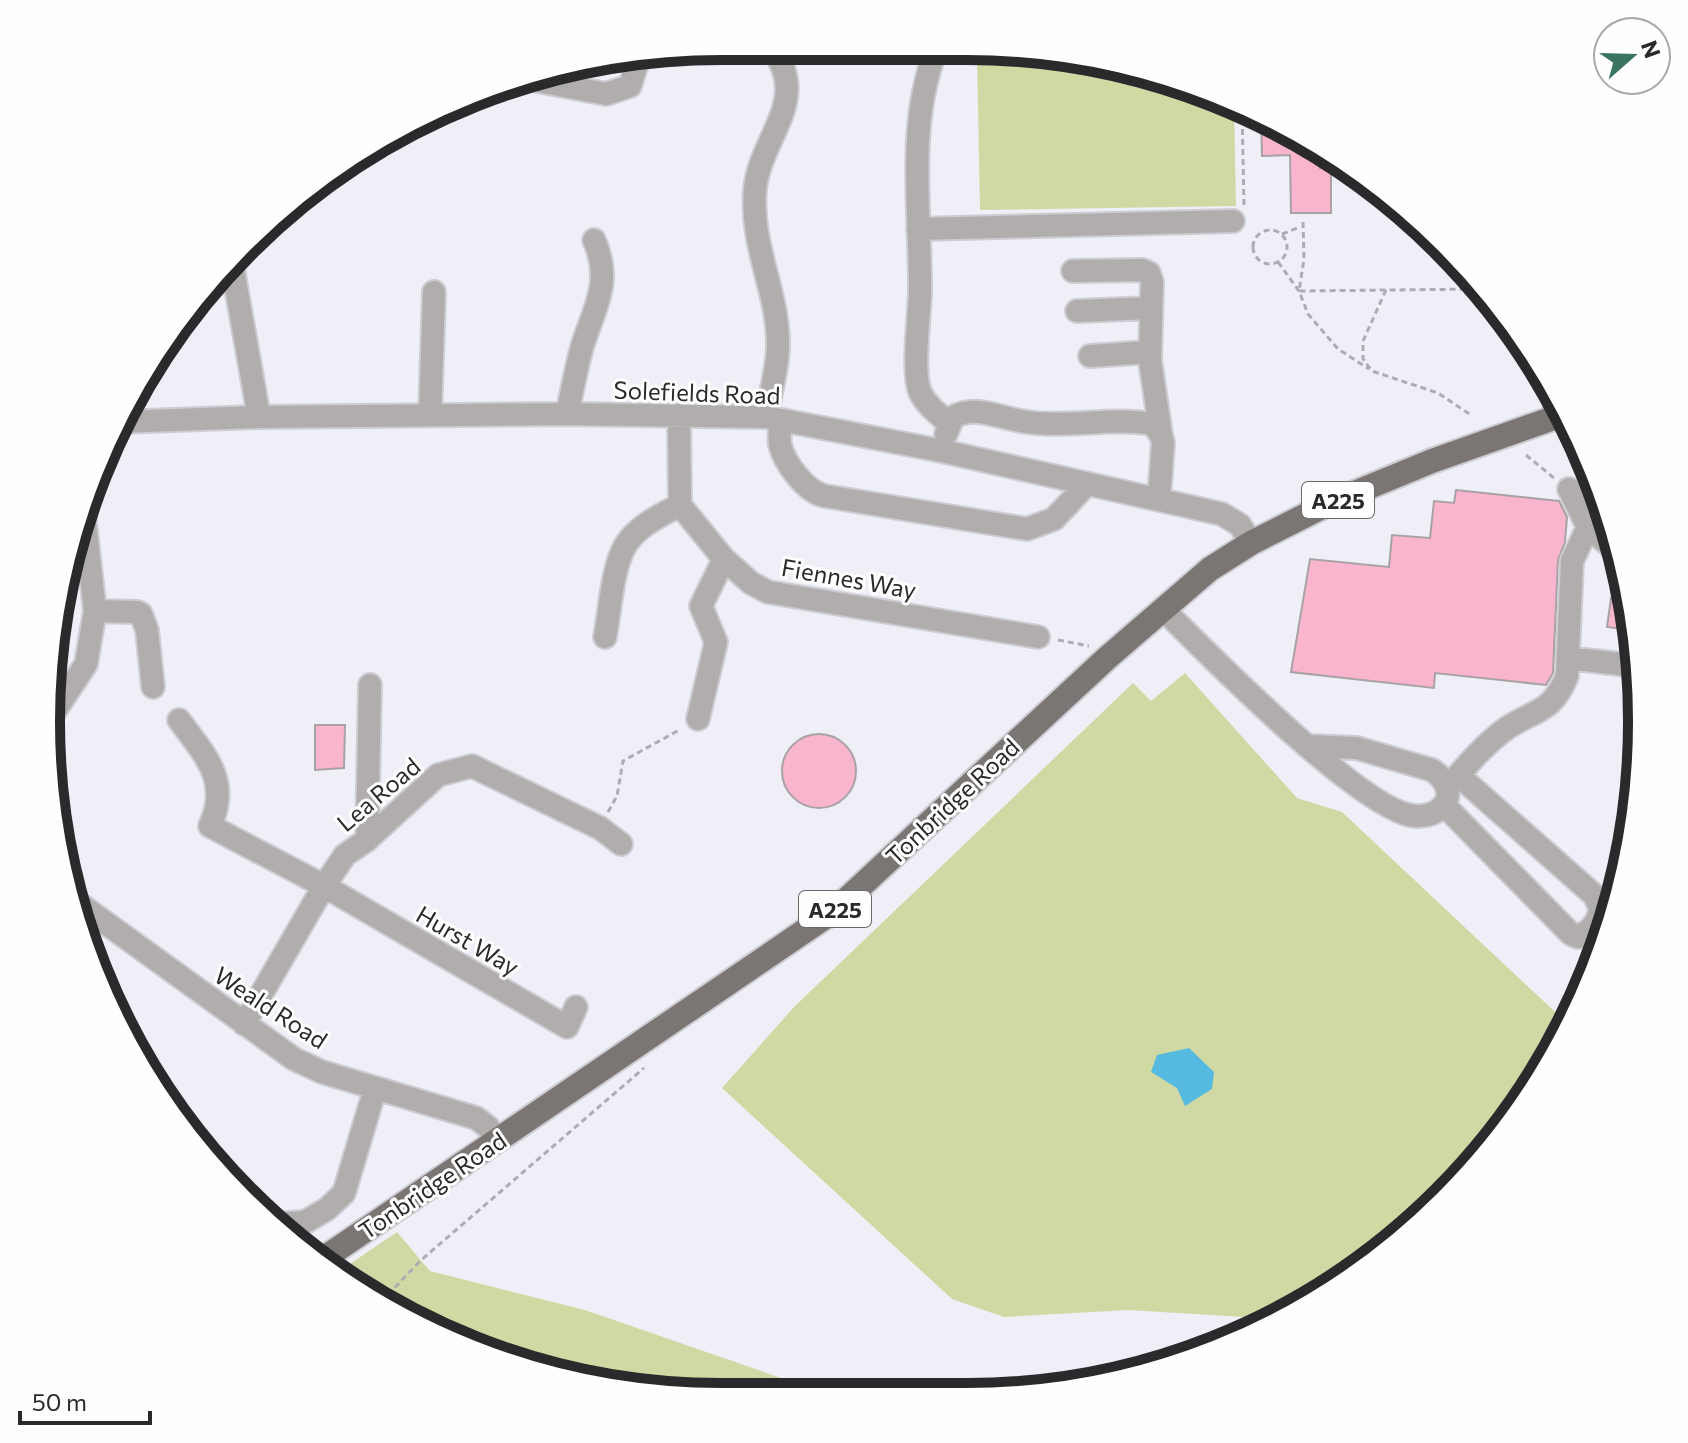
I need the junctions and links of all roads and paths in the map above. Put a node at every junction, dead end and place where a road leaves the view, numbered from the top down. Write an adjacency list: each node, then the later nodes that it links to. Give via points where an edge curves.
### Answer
1 (781, 60): 28 (street, via 789,93 756,186 754,226 774,305 778,346)
2 (933, 60): 7 (street, via 922,105)
3 (636, 66): 4 (street, via 630,86 606,94)
4 (549, 83)
5 (1242, 120): 6 (path)
6 (1243, 219): 7 (street, via 1180,229); 8 (path)
7 (918, 229): 31 (street, via 917,380 925,401)
8 (1258, 234): 9 (path, via 1267,229); 11 (path, via 1252,243 1256,258)
9 (1282, 234): 11 (path, via 1287,248); 16 (path, via 1302,224)
10 (594, 240): 23 (street, via 602,269 600,300 582,346)
11 (1278, 262): 16 (path)
12 (1073, 271): 18 (street, via 1149,273)
13 (234, 275): 27 (street)
14 (1467, 289): 15 (path)
15 (1386, 290): 16 (path); 22 (path, via 1363,341 1363,359)
16 (1299, 291): 22 (path, via 1308,314 1338,349)
17 (434, 292): 24 (street)
18 (1151, 308): 19 (street); 20 (street)
19 (1077, 311)
20 (1150, 352): 21 (street); 32 (street)
21 (1090, 356)
22 (1372, 371): 26 (path, via 1438,393)
23 (567, 414): 24 (street, Solefields Road); 25 (street, Solefields Road)
24 (430, 415): 27 (street, Solefields Road)
25 (679, 415): 28 (street, Solefields Road); 38 (street)
26 (1471, 415)
27 (259, 417): 30 (street, Solefields Road)
28 (773, 418): 33 (street, Solefields Road); 35 (street, via 791,466 815,494 1027,529 1054,519)
29 (1554, 418): 42 (main road, Tonbridge Road / A225, via 1330,503)
30 (132, 422)
31 (949, 423): 32 (street, via 958,414 976,411 1029,423 1146,423); 33 (street)
32 (1161, 435): 37 (street)
33 (942, 451): 35 (street, Solefields Road)
34 (1526, 455): 36 (path)
35 (1086, 485): 37 (street, Solefields Road)
36 (1569, 489): 39 (street)
37 (1159, 499): 42 (street, Solefields Road, via 1222,514 1240,525)
38 (680, 505): 43 (street, Fiennes Way); 46 (street, via 648,522 625,545)
39 (1588, 527): 41 (street); 49 (street, via 1572,561)
40 (87, 537): 45 (street)
41 (1602, 539)
42 (1251, 543): 44 (main road, Tonbridge Road / A225)
43 (724, 559): 47 (street, Fiennes Way, via 768,592); 54 (street, via 701,606 716,642)
44 (1163, 609): 48 (main road, Tonbridge Road / A225); 56 (street)
45 (95, 611): 52 (street, via 141,614); 53 (street, via 86,664)
46 (605, 637)
47 (1038, 637): 48 (path, via 1092,646)
48 (1107, 658): 65 (main road, Tonbridge Road / A225, via 834,911)
49 (1568, 658): 50 (street); 57 (street, via 1567,676 1552,702 1507,728)
50 (1625, 665)
51 (370, 685): 59 (street)
52 (153, 687)
53 (60, 703)
54 (698, 719): 58 (path, via 623,761 617,796)
55 (179, 720): 61 (street, Hurst Way, via 216,776 219,802 210,826)
56 (1308, 746): 57 (street, via 1376,752 1432,770); 57 (street, via 1387,807 1416,816 1434,812)
57 (1450, 789): 57 (street, via 1594,895 1600,907 1595,924 1578,937 1571,934)
58 (600, 828): 59 (street, Lea Road, via 472,766 438,775); 60 (street, Lea Road)
59 (367, 840): 61 (street, Lea Road, via 345,855)
60 (621, 844)
61 (324, 886): 63 (street, Hurst Way); 64 (street, Lea Road)
62 (88, 910): 64 (street, Weald Road)
63 (569, 1023)
64 (244, 1024): 66 (street, Weald Road, via 294,1059)
65 (647, 1039): 67 (main road, Tonbridge Road / A225); 70 (path, via 650,1062)
66 (375, 1089): 67 (street, Weald Road, via 476,1118); 68 (street, via 344,1193 305,1222)
67 (498, 1141): 69 (main road, Tonbridge Road / A225)
68 (290, 1223)
69 (330, 1254)
70 (389, 1293)

